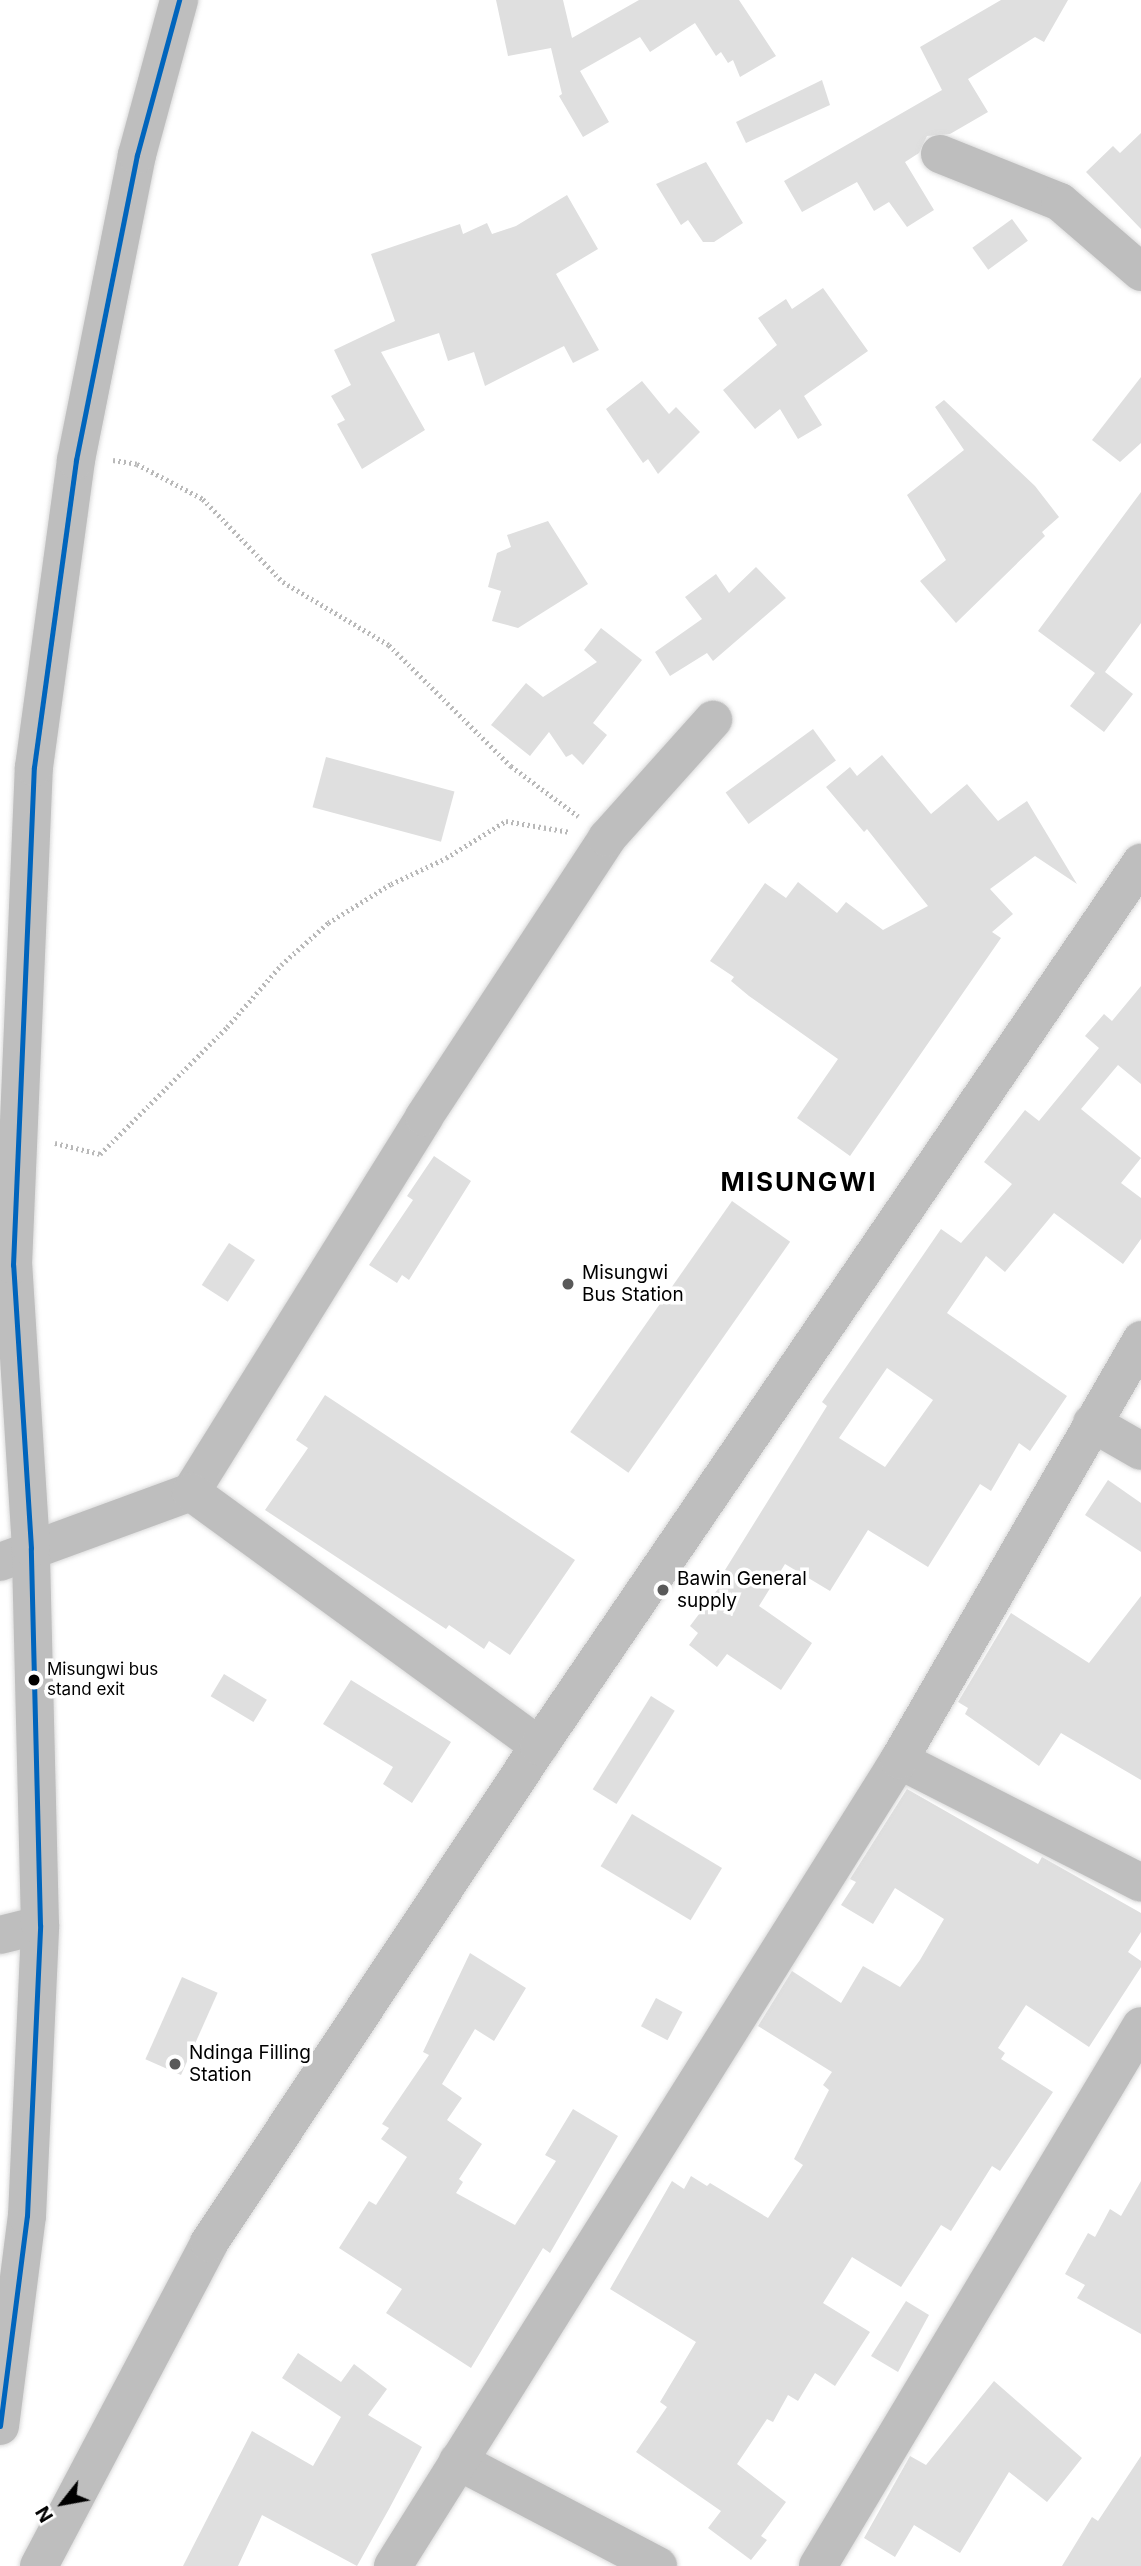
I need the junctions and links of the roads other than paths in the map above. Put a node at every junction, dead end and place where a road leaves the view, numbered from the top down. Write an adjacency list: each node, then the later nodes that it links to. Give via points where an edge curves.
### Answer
1 (179, 0): 6 (main road, via 137,155 78,453 34,767 17,1133)
2 (940, 154): 3 (main road, via 1060,202)
3 (1136, 257)
4 (713, 720): 10 (main road, via 607,838 424,1117)
5 (1141, 863): 12 (main road)
6 (6, 1257): 11 (main road)
7 (1141, 1340): 8 (main road)
8 (1092, 1423): 9 (main road); 13 (main road)
9 (1141, 1451)
10 (191, 1492): 11 (main road); 12 (main road)
11 (15, 1555): 15 (main road)
12 (539, 1746): 20 (main road, via 209,2243)
13 (899, 1760): 14 (main road); 19 (main road)
14 (1141, 1882)
15 (40, 1925): 16 (main road); 18 (main road, via 27,2216)
16 (0, 1935)
17 (1141, 2026): 23 (main road)
18 (0, 2426)
19 (458, 2461): 21 (main road); 22 (main road)
20 (39, 2566)
21 (393, 2566)
22 (658, 2566)
23 (818, 2566)

